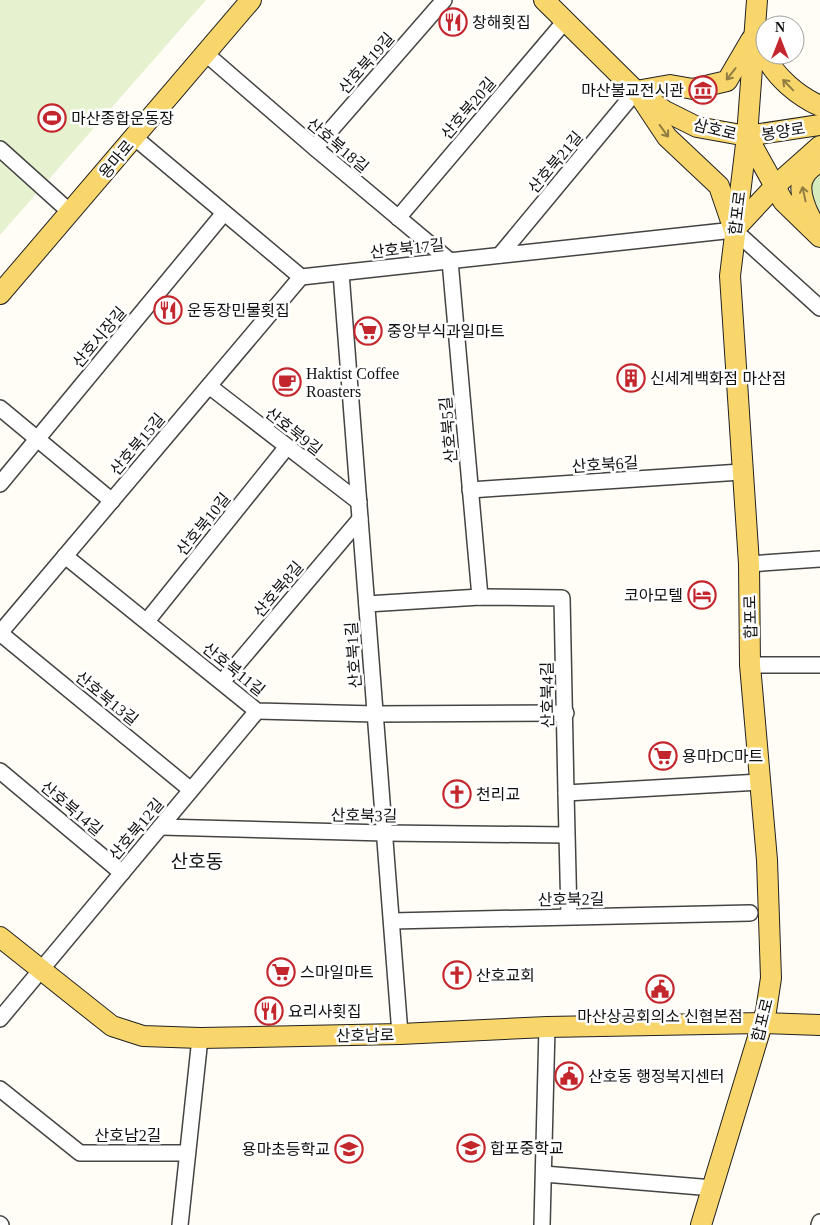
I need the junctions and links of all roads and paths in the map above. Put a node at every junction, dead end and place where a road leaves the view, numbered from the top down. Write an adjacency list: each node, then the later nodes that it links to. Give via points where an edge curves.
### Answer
1 (251, 0): 8 (main road, 용마로)
2 (444, 0): 16 (street, 산호북19길)
3 (544, 0): 6 (main road, 삼호로)
4 (757, 0): 5 (main road, 합포로)
5 (756, 15)
6 (565, 20): 10 (main road, 삼호로); 22 (street, 산호북20길)
7 (755, 32): 10 (main road, one-way to 10, via 727,81 693,89 670,85); 13 (main road, 합포로)
8 (205, 53): 14 (main road, 용마로); 16 (street, 산호북18길)
9 (770, 65): 11 (main road, one-way to 9, via 796,92)
10 (636, 91): 13 (main road, 삼호로, via 665,112 697,127); 23 (main road, one-way to 23, via 667,137 719,186); 26 (street, 산호북21길)
11 (820, 106)
12 (820, 125): 13 (main road, 봉양로)
13 (747, 136): 19 (main road, 삼호로); 23 (main road, 합포로)
14 (134, 137): 20 (main road, 용마로); 21 (street)
15 (820, 146): 19 (main road)
16 (315, 148): 22 (street, 산호북18길)
17 (2, 155): 20 (street)
18 (820, 161): 24 (main road, one-way to 18, via 810,218 801,189 804,175)
19 (775, 186): 23 (main road); 25 (main road, 삼호로, via 783,201)
20 (70, 212): 30 (main road, 용마로)
21 (224, 212): 29 (street); 34 (street, 산호시장길)
22 (398, 218): 27 (street, 산호북18길)
23 (734, 230): 26 (street, 산호북17길); 31 (street); 36 (main road, 합포로, via 730,276)
24 (820, 231)
25 (820, 237)
26 (500, 255): 27 (street, 산호북17길)
27 (450, 261): 28 (street, 산호북17길); 38 (street, 산호북5길)
28 (341, 272): 29 (street, 산호북17길); 40 (street, 산호북1길)
29 (301, 277): 32 (street, 산호북15길)
30 (0, 294)
31 (820, 308)
32 (209, 386): 35 (street, 산호북9길); 39 (street, 산호북15길)
33 (0, 408): 34 (street)
34 (37, 439): 37 (street, 산호시장길); 39 (street)
35 (286, 448): 40 (street, 산호북9길); 47 (street, 산호북10길)
36 (741, 472): 38 (street, 산호북6길); 44 (main road, 합포로)
37 (0, 484)
38 (470, 490): 45 (street, 산호북5길)
39 (112, 501): 42 (street, 산호북15길)
40 (359, 502): 41 (street, 산호북1길)
41 (360, 519): 46 (street, 산호북1길); 51 (street, 산호북8길)
42 (65, 556): 47 (street, 산호북11길); 48 (street, 산호북15길)
43 (820, 559): 44 (street)
44 (749, 564): 49 (main road, 합포로)
45 (480, 597): 46 (street, 산호북4길); 53 (street, 산호북4길, via 562,598)
46 (367, 604): 54 (street, 산호북1길)
47 (147, 621): 51 (street, 산호북11길)
48 (0, 633): 57 (street, 산호북13길)
49 (750, 665): 50 (street); 56 (main road, 합포로)
50 (820, 665)
51 (222, 682): 52 (street, 산호북11길)
52 (258, 711): 54 (street, 산호북11길); 57 (street, 산호북12길)
53 (566, 713): 54 (street, 산호북11길); 58 (street, 산호북4길)
54 (375, 714): 60 (street, 산호북1길)
55 (0, 771): 62 (street, 산호북14길)
56 (760, 782): 58 (street); 69 (main road, 합포로, via 767,860 771,978)
57 (191, 790): 59 (street, 산호북12길)
58 (566, 793): 61 (street, 산호북4길)
59 (161, 827): 60 (street, 산호북3길); 62 (street, 산호북12길)
60 (384, 833): 61 (street, 산호북3길); 65 (street, 산호북1길)
61 (566, 834): 64 (street, 산호북4길)
62 (122, 873): 67 (street, 산호북12길)
63 (750, 913): 64 (street, 산호북2길)
64 (569, 916): 65 (street, 산호북2길)
65 (392, 922): 72 (street, 산호북1길)
66 (0, 938): 67 (main road, 산호남로)
67 (41, 970): 68 (street, 산호북12길); 73 (main road, 산호남로, via 112,1026 143,1036)
68 (0, 1019)
69 (763, 1023): 70 (main road, 산호남로); 71 (main road, 산호남로); 77 (main road, 합포로)
70 (820, 1025)
71 (547, 1026): 72 (main road, 산호남로); 76 (street)
72 (400, 1034): 73 (main road, 산호남로)
73 (200, 1038): 75 (street)
74 (0, 1089): 75 (street, 산호남2길, via 80,1153)
75 (187, 1153): 78 (street)
76 (544, 1174): 77 (street); 79 (street)
77 (713, 1188): 80 (main road, 합포로)
78 (180, 1225)
79 (542, 1225)
80 (701, 1225)

